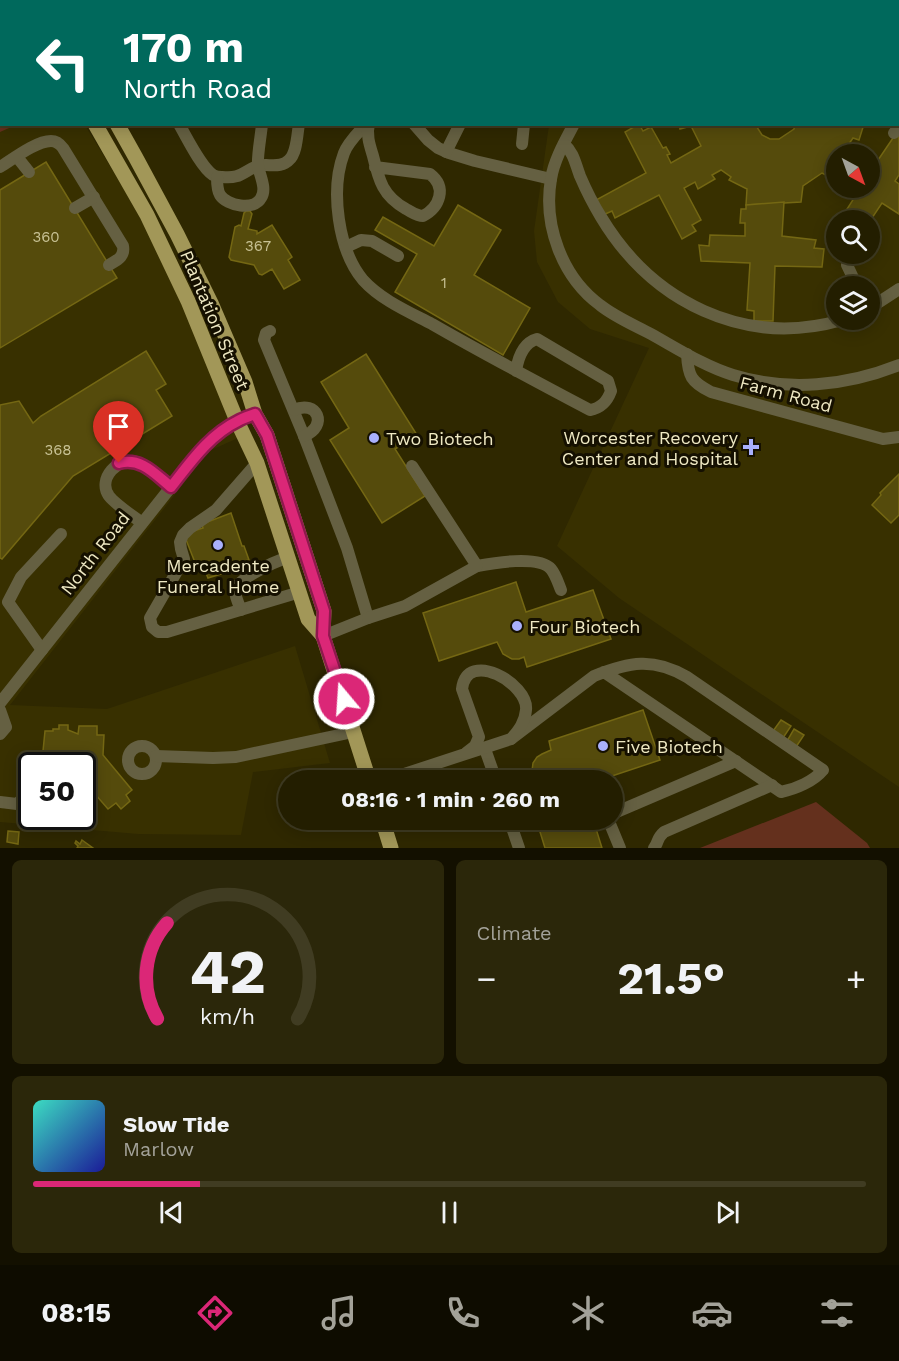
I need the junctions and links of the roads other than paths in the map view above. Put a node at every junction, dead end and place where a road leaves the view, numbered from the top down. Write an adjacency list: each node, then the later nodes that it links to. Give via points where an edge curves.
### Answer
1 (96, 126): 35 (main road, Plantation Street, via 175,272)
2 (118, 126): 34 (main road, Plantation Street, via 211,303)
3 (180, 126): 19 (street, via 204,166)
4 (262, 126): 15 (street)
5 (299, 126): 15 (street, via 290,160)
6 (366, 126): 23 (street, via 344,152 339,173 338,214)
7 (368, 126): 17 (street)
8 (416, 126): 13 (street)
9 (459, 126): 13 (street)
10 (524, 126): 12 (street)
11 (569, 131): 20 (street); 28 (street, via 571,150 590,197 610,232 646,273 680,299 722,319 745,324 776,329)
12 (522, 144)
13 (446, 152): 20 (street)
14 (17, 157): 16 (street); 18 (street); 21 (street, via 39,144 56,142)
15 (258, 166): 19 (street, via 234,178); 19 (street, via 263,192 261,199 251,205 228,202 221,196)
16 (0, 167)
17 (375, 167): 17 (street, via 391,199 418,216 438,201 440,190 430,174)
18 (29, 172)
19 (217, 177)
20 (551, 179): 30 (street, via 553,232 574,279 607,310)
21 (94, 197): 22 (street); 25 (street, via 123,246 123,256)
22 (75, 208)
23 (346, 247): 24 (street, via 361,240 372,241); 32 (street, via 352,265 374,290)
24 (398, 256)
25 (109, 265)
26 (899, 289): 27 (street)
27 (880, 301)
28 (826, 323)
29 (270, 331): 33 (street, via 264,340)
30 (687, 354): 31 (street, via 734,375 794,385 851,380); 37 (street, Farm Road, via 691,378 711,392 883,439)
31 (899, 365)
32 (516, 371): 32 (street, via 590,410 598,409 610,391 608,381 537,339 518,358)
33 (294, 410): 36 (street); 36 (street, via 304,406 318,418 315,428)
34 (255, 414): 35 (street, North Road); 49 (main road, Plantation Street, via 267,435 324,611)
35 (237, 421): 38 (main road, Plantation Street); 40 (street, North Road, via 197,454)
36 (304, 436): 48 (street, via 347,548)
37 (899, 438)
38 (257, 463): 43 (main road, Plantation Street); 47 (street, via 216,510 183,535 180,542 184,559 150,618 154,629 162,633)
39 (412, 466): 44 (street)
40 (171, 487): 41 (street, North Road); 41 (street, via 138,462 128,460 111,470 105,480 109,497)
41 (142, 523): 50 (street, North Road)
42 (60, 534): 50 (street, via 21,577 8,602)
43 (288, 557): 46 (main road, Plantation Street); 47 (street, via 236,588)
44 (477, 566): 45 (street, via 532,561 546,564); 48 (street, via 405,606)
45 (561, 590)
46 (300, 592): 47 (street); 49 (main road, Plantation Street, via 308,619)
47 (241, 610)
48 (368, 618): 49 (street)
49 (323, 636): 54 (main road, Plantation Street)
50 (42, 650): 52 (street, North Road)
51 (604, 672): 56 (street); 60 (street); 64 (street, via 633,664 674,669 823,770 788,791 782,792)
52 (0, 703)
53 (0, 710): 55 (street, via 6,727)
54 (352, 732): 59 (street, via 236,757); 61 (main road, Plantation Street)
55 (0, 734)
56 (511, 739): 57 (street); 58 (street, via 524,722 526,702 503,678 472,671 464,679 462,689 479,737)
57 (484, 749): 58 (street); 63 (street)
58 (466, 753): 62 (street)
59 (156, 756)
60 (736, 761): 64 (street); 67 (street)
61 (365, 770)
62 (416, 770)
63 (492, 770)
64 (772, 785): 74 (street, via 664,832)
65 (0, 802): 66 (street)
66 (18, 803)
67 (623, 809)
68 (385, 830): 71 (main road)
69 (513, 830): 72 (street)
70 (613, 830): 73 (street)
71 (391, 848)
72 (519, 848)
73 (621, 848)
74 (654, 848)

